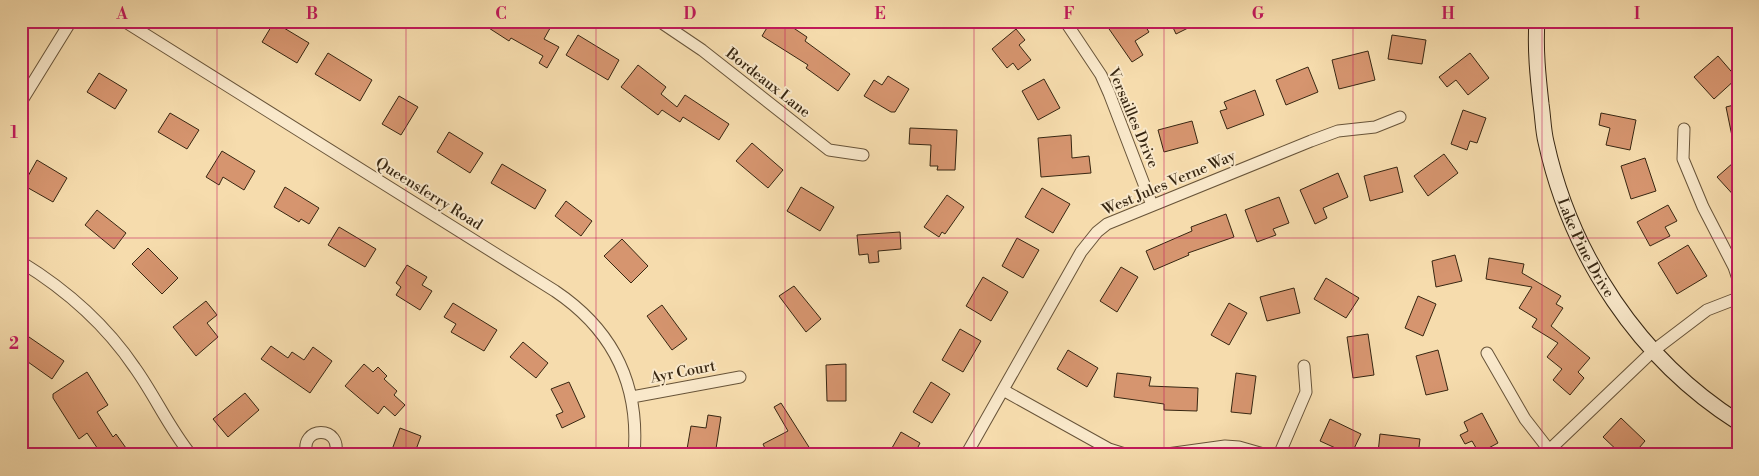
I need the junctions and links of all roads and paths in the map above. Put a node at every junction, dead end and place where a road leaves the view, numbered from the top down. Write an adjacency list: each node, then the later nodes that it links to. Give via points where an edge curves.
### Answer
1 (71, 21): 6 (street)
2 (124, 21): 19 (street, Queensferry Road, via 568,299 602,333 618,360)
3 (659, 21): 9 (street, Bordeaux Lane, via 702,50 828,150)
4 (1065, 21): 10 (street, Versailles Drive, via 1110,93)
5 (1537, 21): 14 (main road, Lake Pine Drive, via 1540,93 1546,140 1558,187 1579,241 1599,278 1619,310)
6 (21, 102)
7 (1400, 116): 10 (street, West Jules Verne Way, via 1375,127 1338,131)
8 (1684, 129): 12 (street, via 1683,159)
9 (863, 155)
10 (1152, 204): 18 (street, West Jules Verne Way, via 1107,224 1093,237 1081,252)
11 (21, 262): 22 (street, via 70,297 98,323 136,368)
12 (1738, 279)
13 (1738, 298): 14 (street, via 1707,310)
14 (1653, 350): 20 (main road, Lake Pine Drive, via 1693,389); 21 (street)
15 (1487, 353): 21 (street)
16 (1304, 366): 30 (street, via 1306,392)
17 (740, 377): 19 (street, Ayr Court)
18 (1003, 390): 26 (street, West Jules Verne Way); 27 (street, via 1109,449)
19 (632, 397): 25 (street, Queensferry Road)
20 (1738, 422)
21 (1549, 454)
22 (191, 455)
23 (307, 455): 24 (street, via 308,439 322,432 334,440)
24 (335, 455)
25 (634, 455)
26 (966, 455)
27 (1128, 455)
28 (1160, 455): 29 (street, via 1225,446)
29 (1267, 455)
30 (1279, 455)

